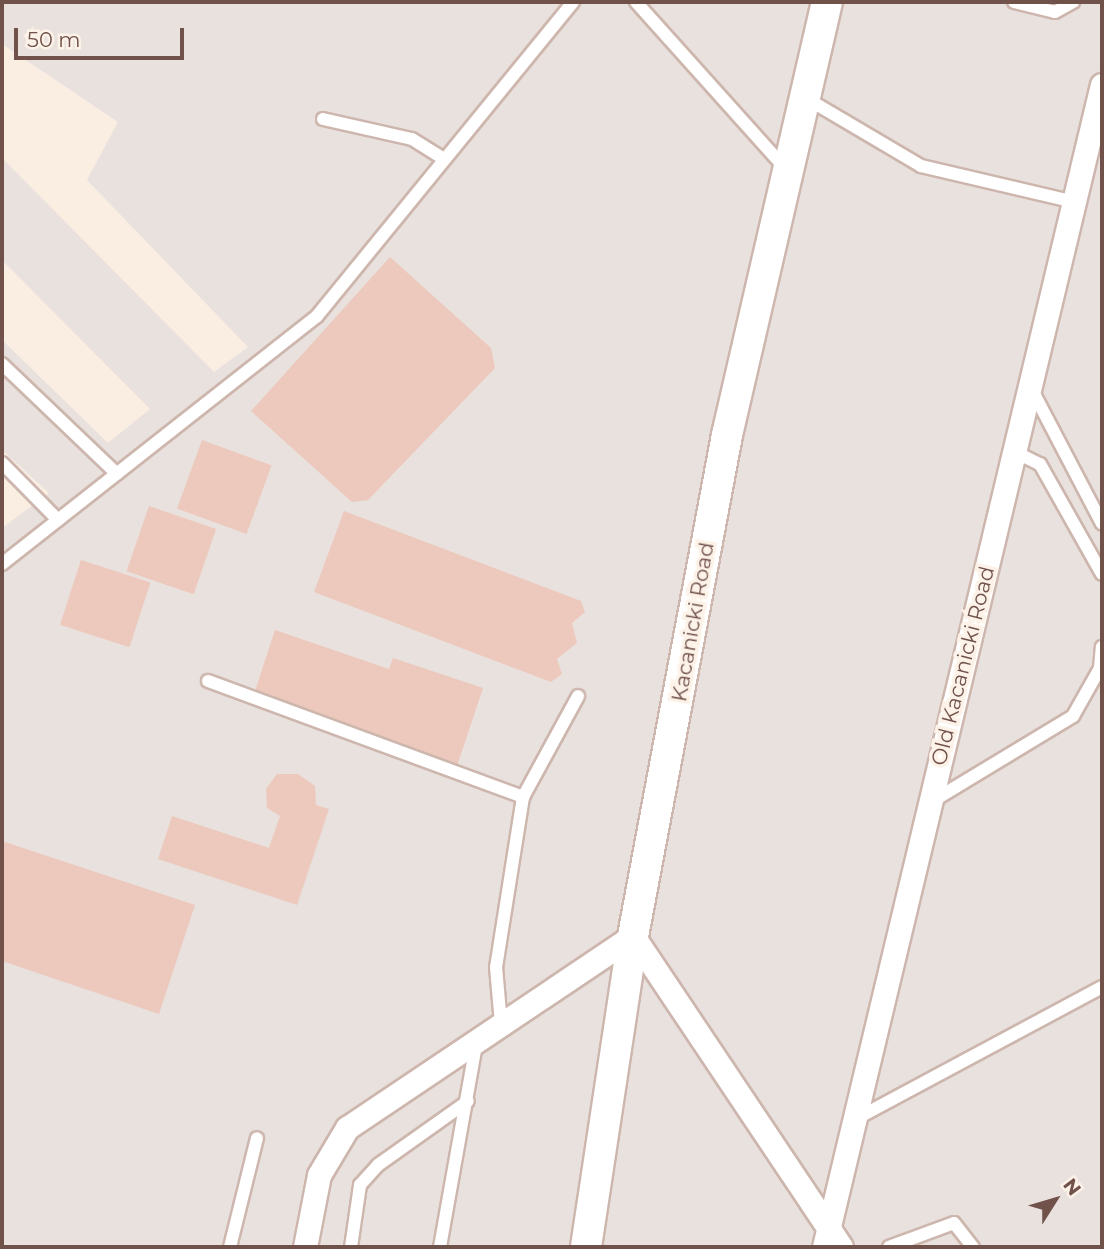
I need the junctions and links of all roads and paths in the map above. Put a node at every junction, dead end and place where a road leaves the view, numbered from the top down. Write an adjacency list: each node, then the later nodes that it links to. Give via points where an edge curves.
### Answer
1 (573, 2): 9 (lane)
2 (636, 2): 10 (lane)
3 (827, 2): 7 (street, Kacanicki Road)
4 (1014, 2): 5 (lane, via 1055,12)
5 (1073, 2)
6 (1102, 85): 11 (street, Old Kacanicki Road)
7 (804, 97): 10 (street, Kacanicki Road); 11 (lane, via 920,166)
8 (323, 119): 9 (lane, via 412,139)
9 (444, 159): 16 (lane, via 317,316)
10 (786, 169): 26 (street, Kacanicki Road, via 727,435)
11 (1075, 202): 13 (street, Old Kacanicki Road)
12 (2, 364): 16 (lane)
13 (1031, 387): 14 (street, Old Kacanicki Road); 18 (lane)
14 (1015, 452): 20 (lane, via 1040,464); 25 (street, Old Kacanicki Road)
15 (2, 463): 17 (lane)
16 (117, 474): 17 (lane)
17 (58, 520): 19 (lane)
18 (1102, 524)
19 (2, 564)
20 (1102, 574)
21 (1102, 647): 25 (lane, via 1100,668 1073,716)
22 (208, 681): 24 (lane)
23 (578, 696): 24 (lane)
24 (523, 797): 28 (lane, via 496,967)
25 (930, 802): 31 (street, Old Kacanicki Road)
26 (633, 936): 28 (street); 33 (street); 38 (street, Kacanicki Road)
27 (1102, 987): 31 (lane)
28 (501, 1024): 29 (street)
29 (477, 1039): 30 (lane); 35 (street, via 346,1128 319,1175)
30 (468, 1101): 36 (lane, via 378,1165 360,1185); 37 (lane)
31 (853, 1120): 33 (street, Old Kacanicki Road)
32 (257, 1138): 34 (lane)
33 (826, 1238): 39 (street)
34 (230, 1247)
35 (305, 1247)
36 (351, 1247)
37 (440, 1247)
38 (586, 1247)
39 (841, 1247)
40 (889, 1247): 41 (lane, via 954,1223)
41 (973, 1247)

